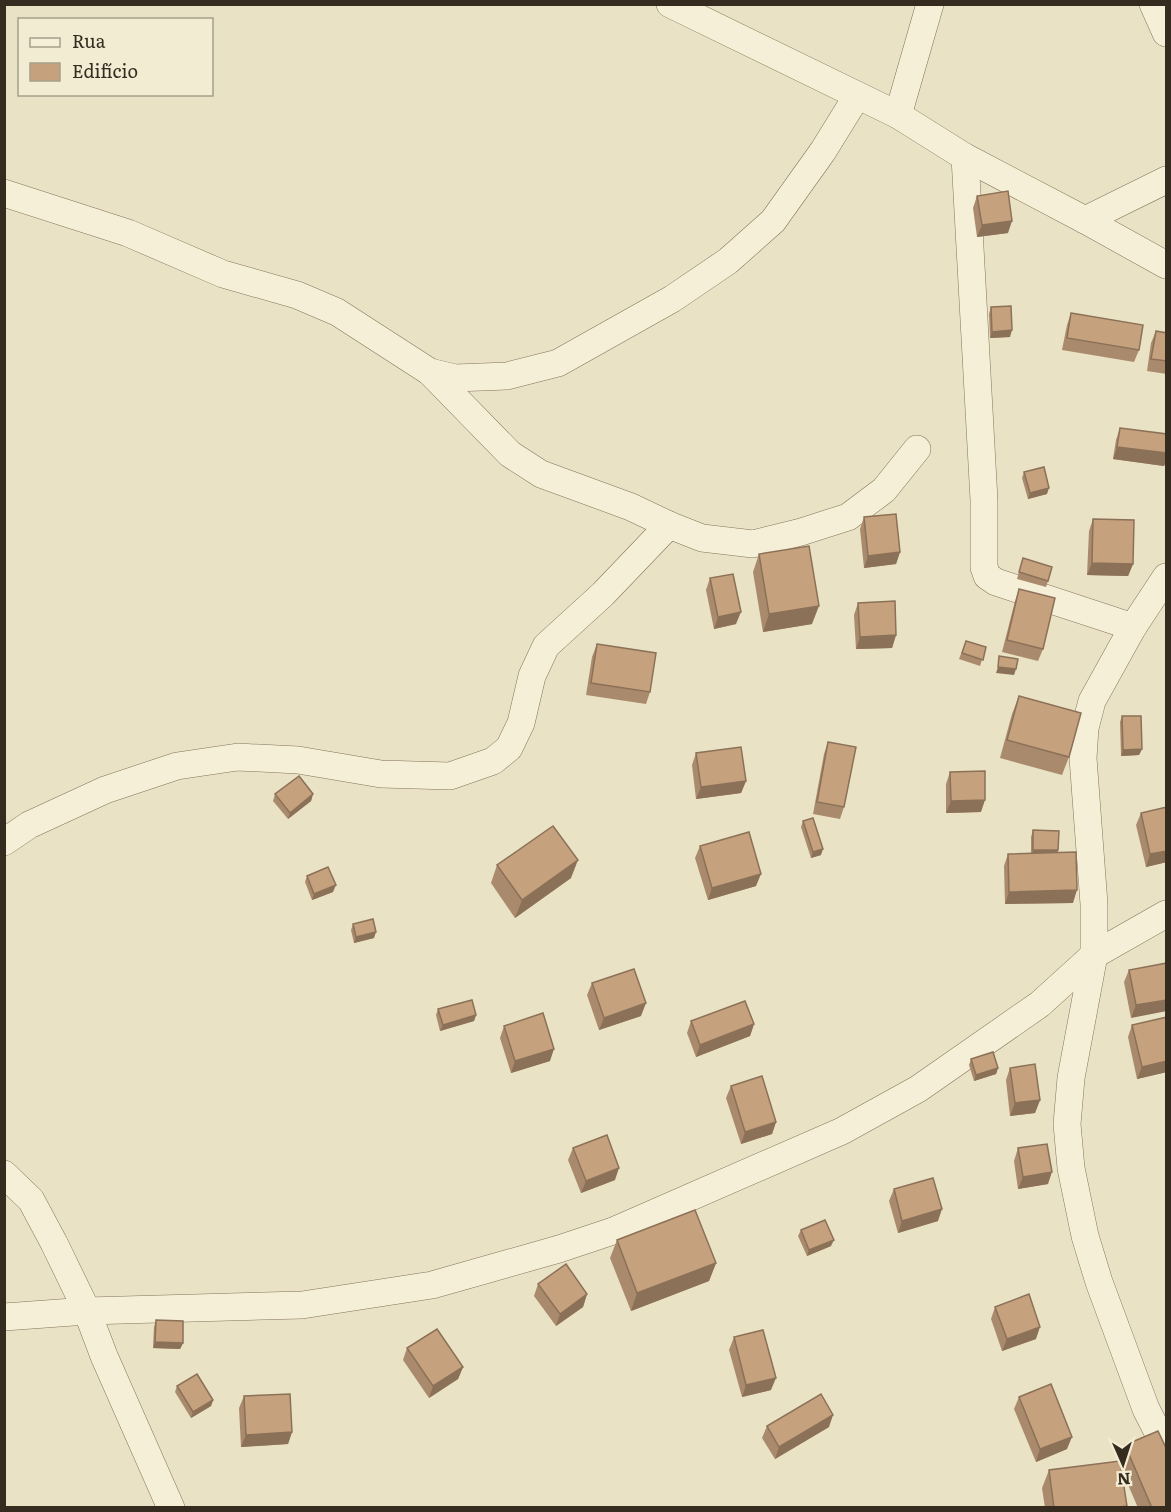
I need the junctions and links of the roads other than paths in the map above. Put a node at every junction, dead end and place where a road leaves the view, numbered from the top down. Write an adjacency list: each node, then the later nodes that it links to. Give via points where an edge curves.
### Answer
1 (670, 4): 5 (street)
2 (930, 4): 6 (street)
3 (1153, 4): 4 (street)
4 (1167, 33)
5 (857, 96): 6 (street); 12 (street, via 773,221 728,261 672,299 558,363 507,376 455,378)
6 (898, 115): 7 (street)
7 (965, 157): 10 (street); 16 (street, via 987,576)
8 (1167, 180): 10 (street)
9 (4, 193): 12 (street, via 128,233 223,274 297,294 337,312)
10 (1086, 220): 11 (street)
11 (1167, 265)
12 (430, 372): 14 (street, via 510,454 541,474)
13 (917, 450): 14 (street, via 884,490 848,517 801,532 753,544 702,538)
14 (669, 525): 17 (street, via 546,646 532,676 521,723 509,748 494,761 450,776 381,774 298,760 237,757 177,766 105,790 29,825)
15 (1167, 577): 16 (street)
16 (1133, 627): 19 (street, via 1092,701 1085,728 1083,758)
17 (4, 842)
18 (1167, 914): 19 (street)
19 (1094, 955): 21 (street, via 1040,1004 918,1089 842,1131 613,1231 408,1289 302,1305); 23 (street, via 1071,1078 1067,1124 1071,1168 1099,1282 1146,1409)
20 (4, 1174): 21 (street, via 31,1200)
21 (87, 1311): 22 (street); 24 (street)
22 (4, 1317)
23 (1167, 1448)
24 (171, 1508)

